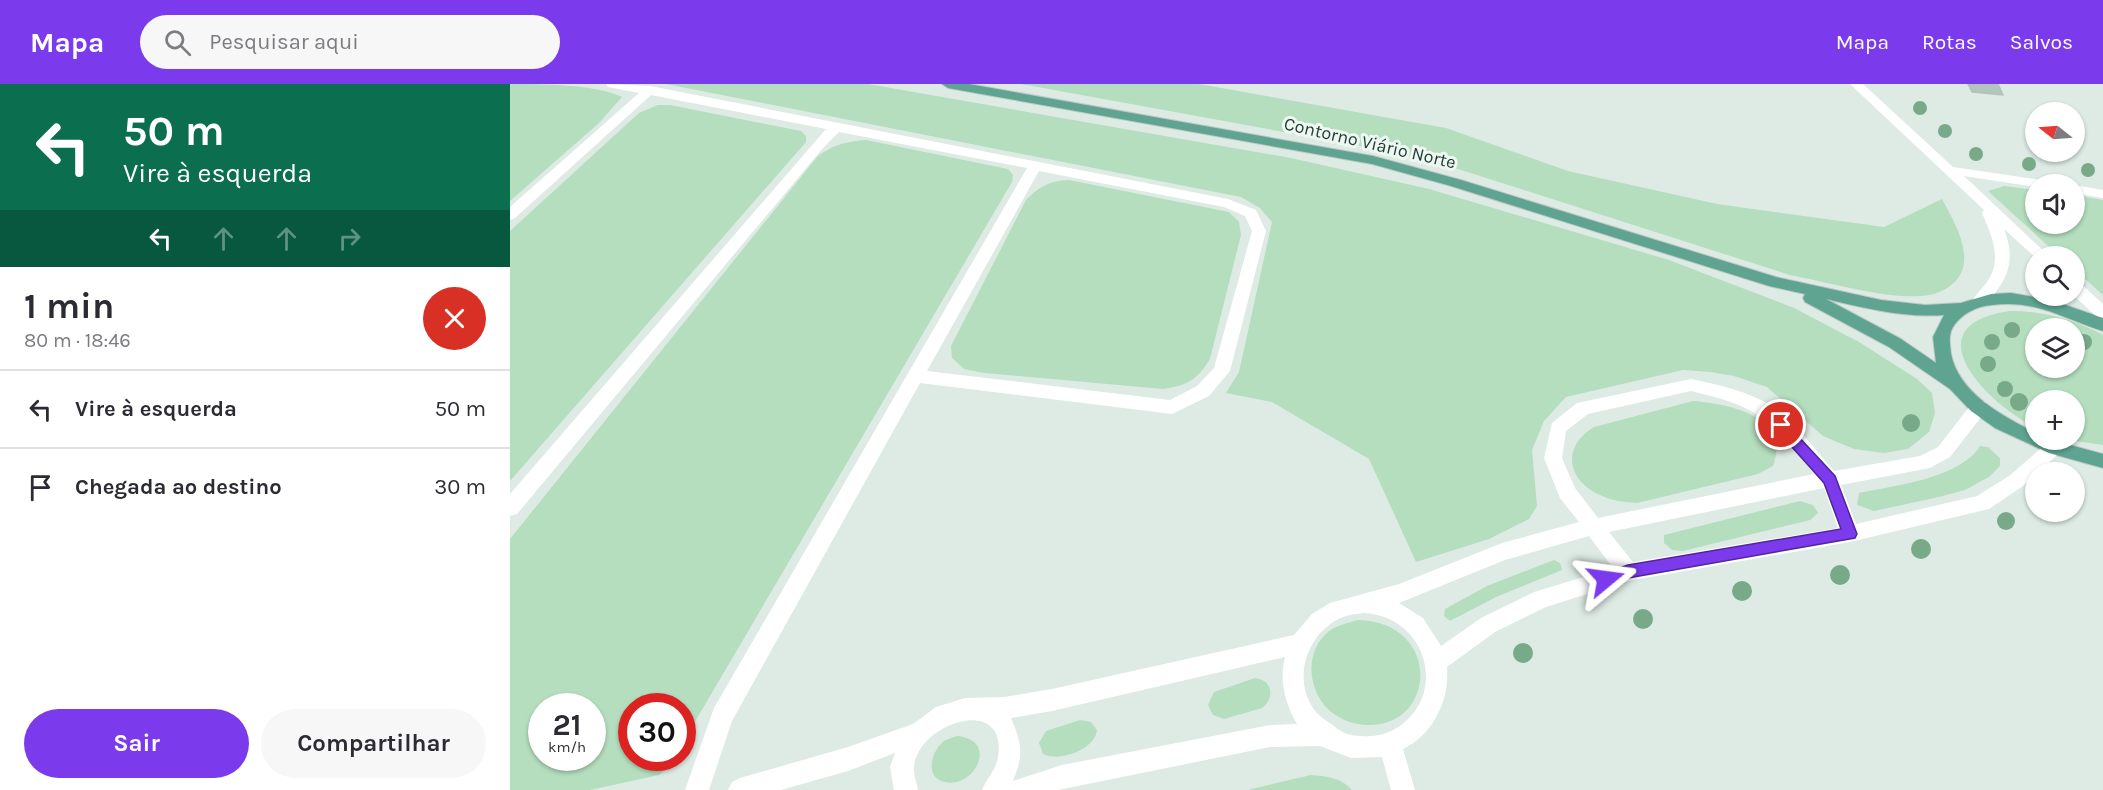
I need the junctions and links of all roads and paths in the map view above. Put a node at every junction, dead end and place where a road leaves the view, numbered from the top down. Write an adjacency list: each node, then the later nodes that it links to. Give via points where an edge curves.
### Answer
1 (612, 84): 4 (street)
2 (948, 84): 14 (main road, Contorno Viário Norte, via 1373,160)
3 (1856, 84): 7 (street)
4 (650, 90): 5 (street); 12 (street)
5 (836, 127): 6 (street); 27 (street)
6 (1035, 166): 19 (street); 19 (street, via 1228,203 1251,213 1259,231 1222,371 1203,391 1173,407)
7 (1949, 170): 8 (street); 11 (street)
8 (2025, 181)
9 (2085, 191): 10 (street)
10 (2103, 194)
11 (1982, 201): 13 (street); 16 (street, via 2000,235 2004,260 1997,283)
12 (510, 215)
13 (2031, 246)
14 (1774, 282): 16 (main road, Contorno Viário Norte, via 1881,306 1925,311); 20 (main road, Contorno Viário Norte, via 1823,303 1895,343)
15 (2085, 297): 17 (street)
16 (1971, 305): 18 (main road, Contorno Viário Norte, via 2008,299 2042,303); 20 (main road, via 1948,322 1941,341 1946,365)
17 (2103, 314)
18 (2103, 325)
19 (915, 376): 38 (street, via 722,716)
20 (1962, 390): 21 (main road)
21 (1979, 407): 22 (main road); 26 (street, via 1944,452 1923,463)
22 (2025, 437)
23 (2051, 450): 29 (street, via 2016,481 1982,503)
24 (2055, 450): 25 (main road)
25 (2103, 463)
26 (1830, 480): 28 (street); 28 (street, via 1767,412 1730,394 1692,385 1583,408 1558,428 1552,458 1567,492); 29 (street)
27 (510, 508)
28 (1592, 527): 30 (street); 31 (street, via 1502,552)
29 (1850, 534): 30 (street)
30 (1628, 572): 33 (street, via 1541,599 1488,625)
31 (1362, 605): 32 (street, via 1324,616); 33 (street, via 1400,615 1417,627 1430,643)
32 (1298, 644): 34 (street, via 1052,700 1004,708); 36 (street, via 1292,663 1298,703 1309,720)
33 (1437, 662): 37 (street, via 1435,702 1425,720 1410,734)
34 (970, 708): 35 (street, via 952,710); 41 (street, via 987,711 1000,720 1008,734 1011,751 1006,770)
35 (919, 733): 39 (street, via 848,759); 40 (street, via 902,769)
36 (1326, 734): 37 (street, via 1346,744); 42 (street, via 1270,736 1062,777)
37 (1390, 744): 43 (street)
38 (697, 790)
39 (740, 790)
40 (906, 790)
41 (994, 790)
42 (1021, 790)
43 (1403, 790)

